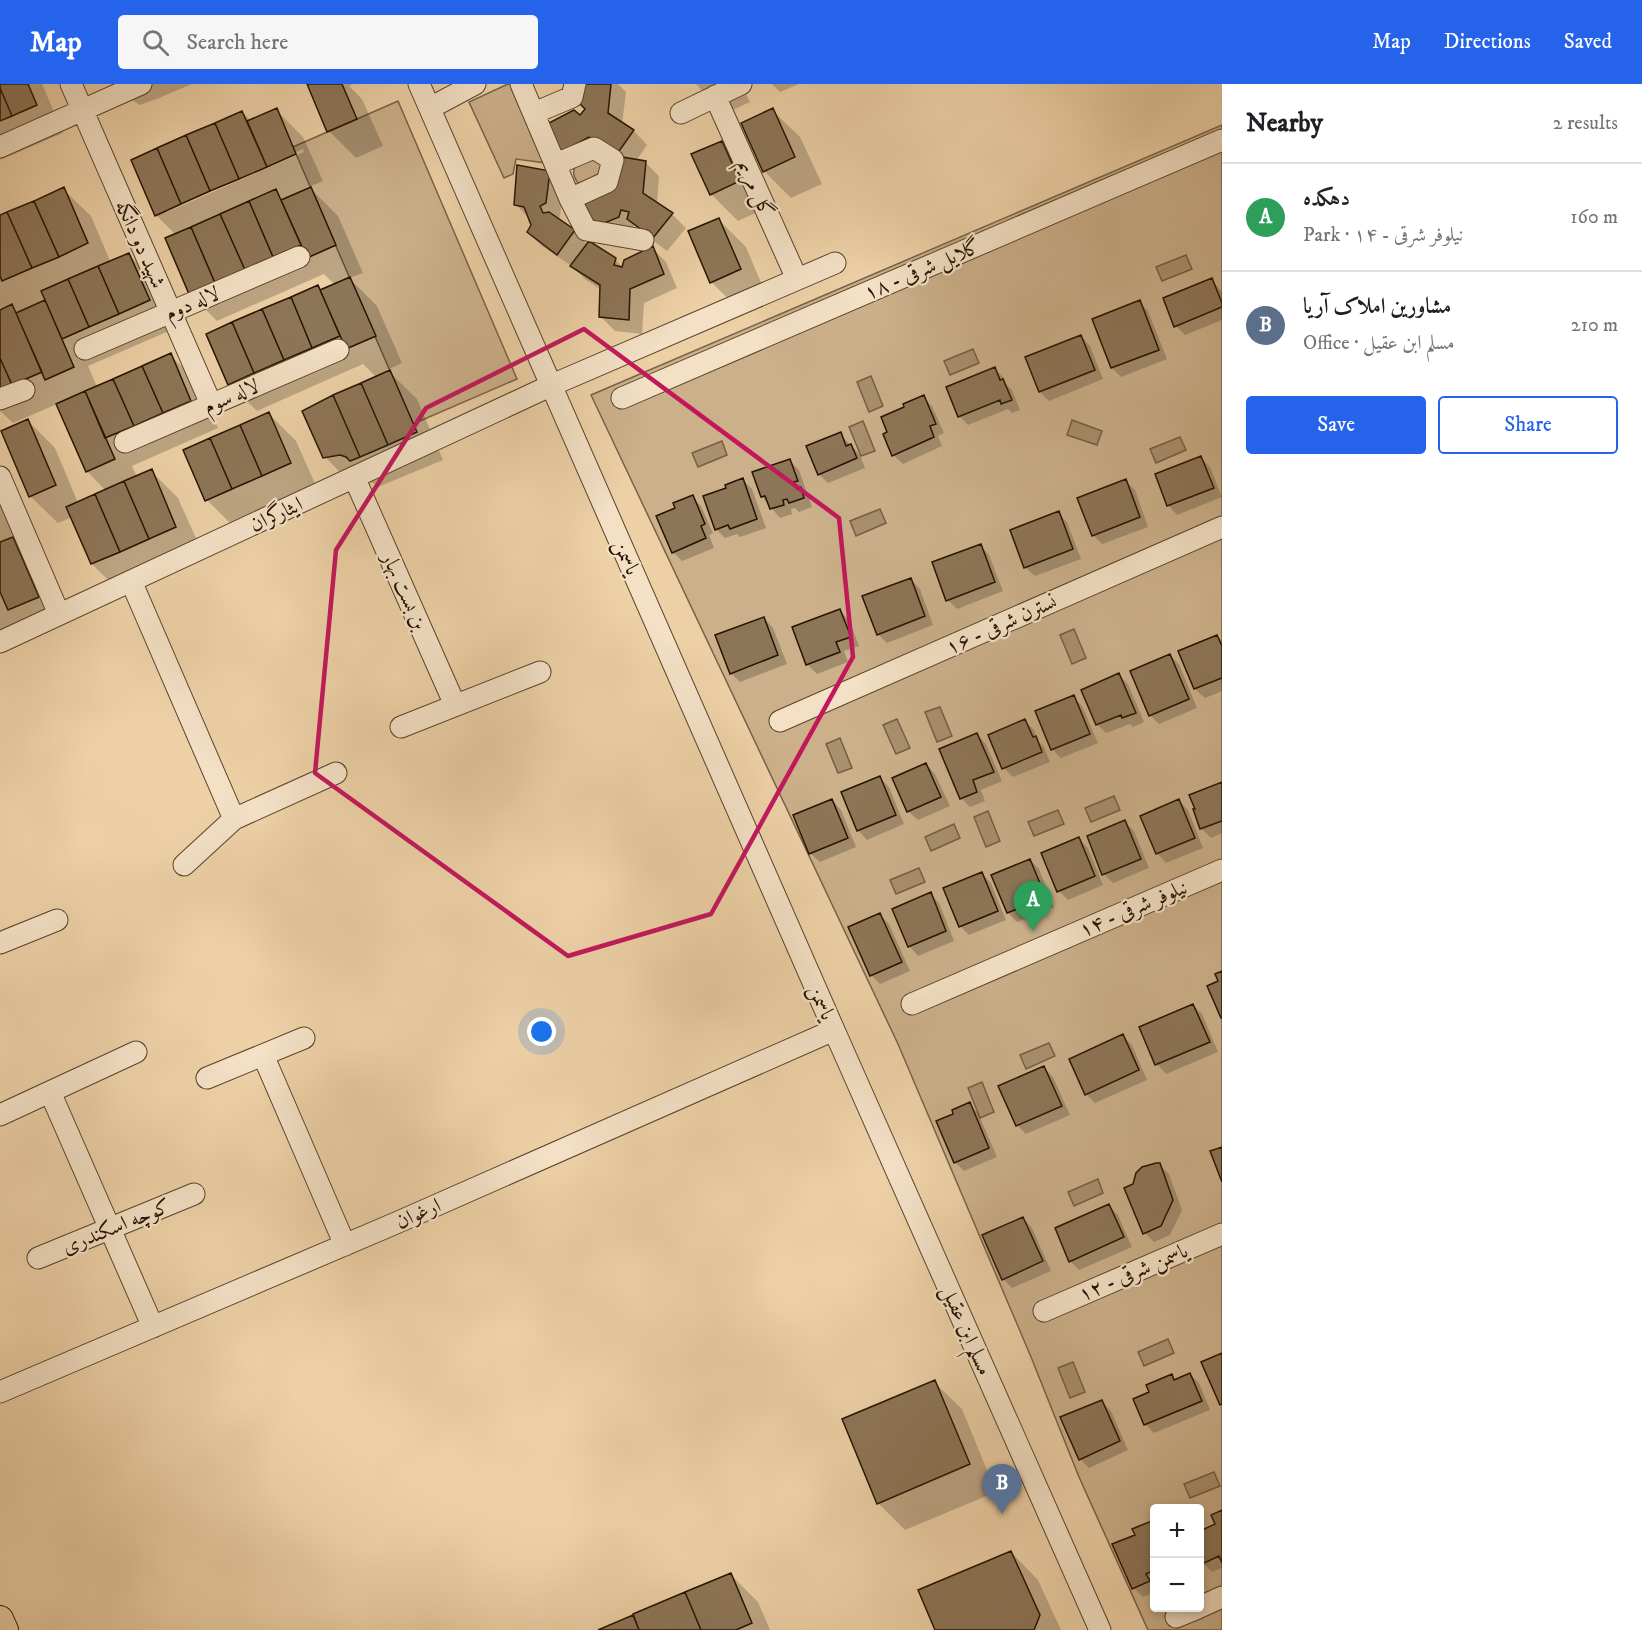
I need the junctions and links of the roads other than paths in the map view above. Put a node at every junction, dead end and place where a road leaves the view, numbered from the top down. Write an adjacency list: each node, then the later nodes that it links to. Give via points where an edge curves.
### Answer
1 (71, 84): 10 (street, شهید دو دانگه)
2 (141, 84): 10 (street)
3 (419, 84): 9 (street, یاسمن)
4 (475, 84): 9 (street)
5 (520, 84): 11 (street)
6 (575, 84): 11 (street, via 572,97)
7 (741, 84): 8 (street)
8 (715, 96): 12 (street); 20 (street, گل مریم)
9 (430, 108): 24 (street, یاسمن)
10 (82, 110): 14 (street); 21 (street, شهید دو دانگه)
11 (534, 113): 15 (street)
12 (681, 113)
13 (1222, 140): 26 (street, گلایل شرقی - ۱۸)
14 (0, 147)
15 (556, 164): 16 (street); 16 (street, via 594,148 613,160 608,182)
16 (570, 199): 17 (street, via 586,230)
17 (643, 240)
18 (299, 257): 21 (street, لاله دوم)
19 (834, 263): 20 (street, ایثارگران)
20 (797, 279): 24 (street, ایثارگران)
21 (171, 312): 22 (street, لاله دوم); 28 (street, شهید دو دانگه)
22 (85, 349)
23 (338, 350): 28 (street, لاله سوم)
24 (552, 386): 31 (street, ایثارگران); 47 (street, یاسمن)
25 (24, 390): 27 (street)
26 (622, 398)
27 (0, 399)
28 (211, 405): 29 (street, لاله سوم)
29 (125, 442)
30 (0, 477): 34 (street)
31 (354, 477): 33 (street, ایثارگران); 37 (street, بن بست بهار)
32 (1222, 527): 38 (street, نسترن شرقی - ۱۶)
33 (130, 581): 34 (street, ایثارگران); 41 (street)
34 (59, 614): 35 (street, ایثارگران)
35 (0, 642)
36 (540, 672): 37 (street)
37 (455, 705): 39 (street)
38 (780, 721)
39 (401, 727)
40 (336, 773): 41 (street)
41 (234, 819): 42 (street)
42 (184, 866)
43 (1222, 870): 46 (street, نیلوفر شرقی - ۱۴)
44 (57, 920): 45 (street)
45 (0, 943)
46 (912, 1004)
47 (834, 1030): 57 (street, ارغوان); 68 (street, مسلم ابن عقیل)
48 (304, 1038): 50 (street)
49 (136, 1052): 52 (street)
50 (263, 1055): 51 (street); 57 (street)
51 (207, 1078)
52 (50, 1092): 53 (street); 55 (street)
53 (0, 1115)
54 (194, 1194): 55 (street, کوچه اسکندری)
55 (110, 1228): 58 (street, کوچه اسکندری); 60 (street)
56 (1222, 1234): 59 (street, یاسمن شرقی - ۱۲)
57 (345, 1245): 60 (street, ارغوان)
58 (38, 1258)
59 (1044, 1311)
60 (153, 1327): 61 (street, ارغوان)
61 (0, 1392)
62 (1222, 1597): 63 (street)
63 (1204, 1605)
64 (1188, 1612): 65 (street)
65 (1176, 1617)
66 (0, 1619): 67 (main road)
67 (5, 1630)
68 (1100, 1630)

